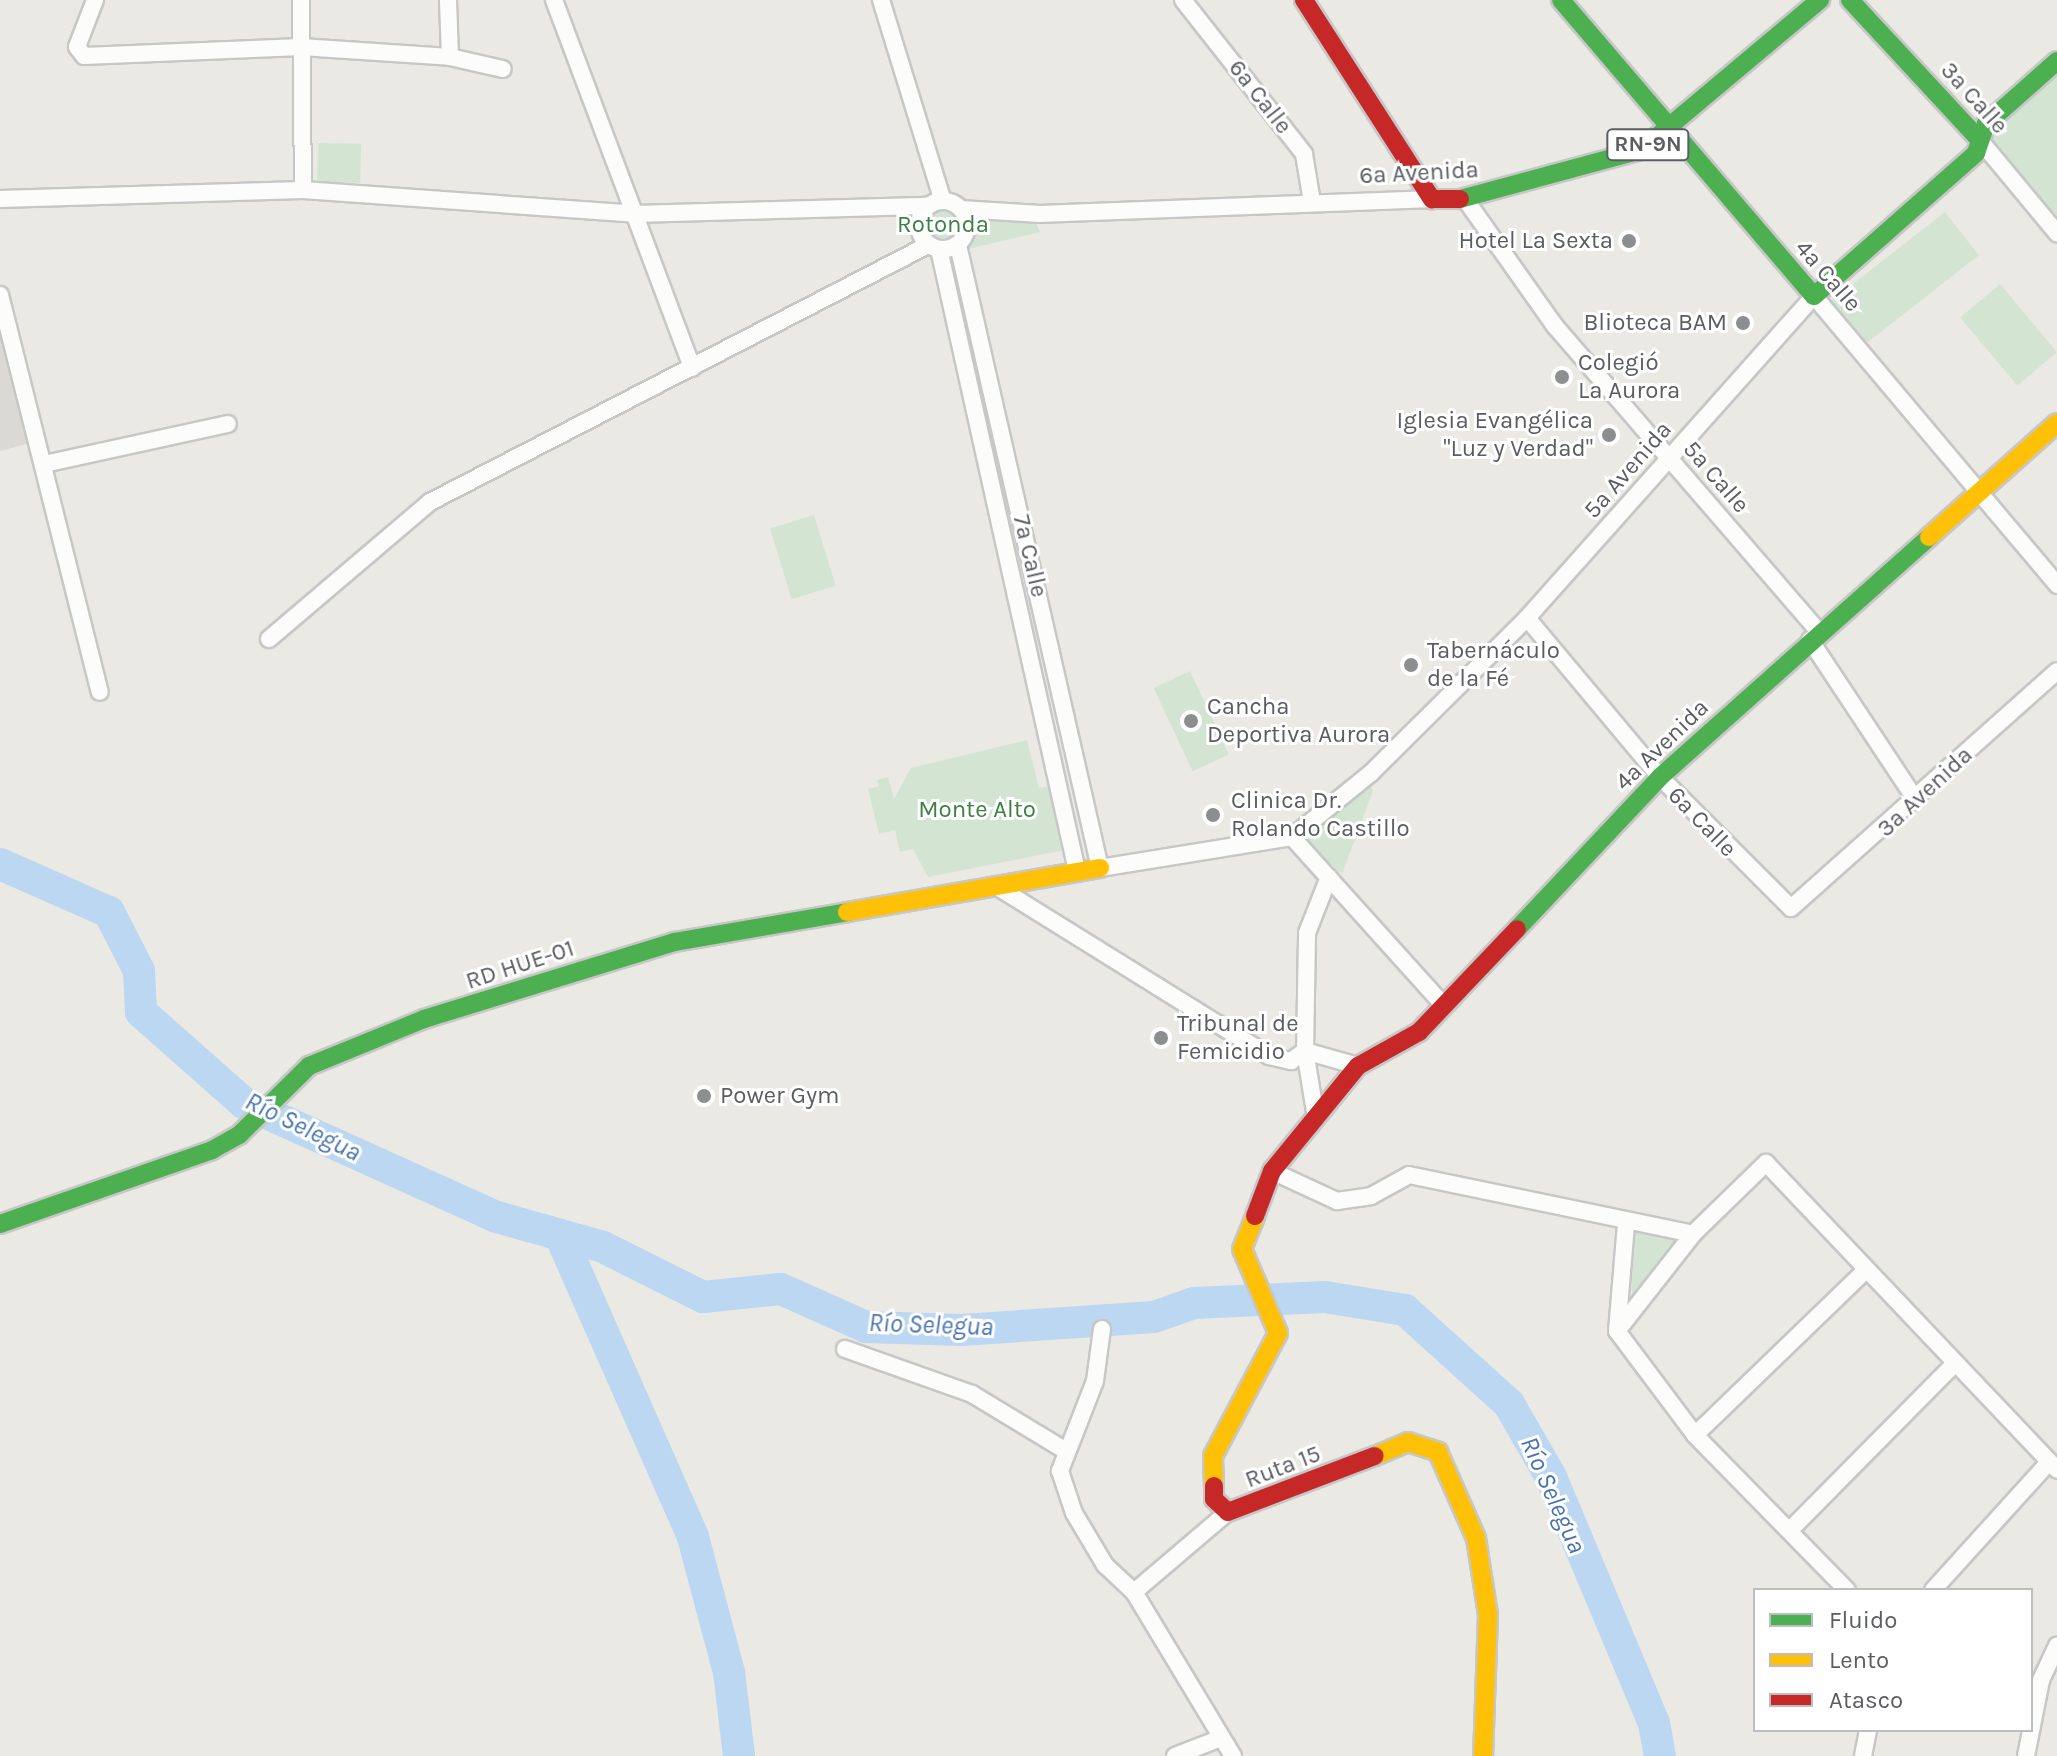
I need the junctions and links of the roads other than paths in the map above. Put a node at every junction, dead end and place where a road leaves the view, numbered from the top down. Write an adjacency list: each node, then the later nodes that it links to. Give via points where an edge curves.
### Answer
1 (95, 0): 11 (street, via 77,47 84,56)
2 (301, 0): 11 (street)
3 (448, 0): 12 (street)
4 (554, 0): 24 (street)
5 (881, 0): 22 (street)
6 (1183, 0): 21 (street, 6a Calle, via 1304,154)
7 (1304, 0): 19 (street)
8 (1561, 0): 15 (street, 4a Calle / RN-9N)
9 (1820, 0): 15 (street, 6a Avenida / RN-9N)
10 (1850, 0): 16 (street, 3a Calle)
11 (301, 47): 12 (street); 17 (street)
12 (450, 57): 14 (street)
13 (2057, 61): 16 (street, 5a Avenida)
14 (503, 69)
15 (1671, 129): 20 (street, 6a Avenida / RN-9N, via 1597,166); 29 (street, 4a Calle / RN-9N)
16 (1978, 138): 25 (street, 3a Calle); 29 (street, 5a Avenida, via 1976,153)
17 (303, 190): 18 (street); 24 (street)
18 (0, 199)
19 (1432, 199): 20 (street, 6a Avenida / RN-9N); 21 (street, 6a Avenida)
20 (1465, 199): 33 (street, 5a Calle, via 1555,326)
21 (1312, 202): 23 (street, 6a Avenida, via 1040,214)
22 (936, 203): 23 (street); 24 (street); 27 (street, via 919,225)
23 (961, 209): 26 (street, via 967,227)
24 (635, 214): 30 (street)
25 (2057, 233)
26 (958, 245): 27 (street); 45 (street, 7a Calle)
27 (934, 247): 30 (street); 46 (street, 7a Calle)
28 (0, 295): 34 (street)
29 (1814, 296): 33 (street, 5a Avenida); 35 (street, 4a Calle)
30 (692, 368): 39 (street, via 430,502)
31 (2057, 423): 35 (street, 4a Avenida)
32 (228, 424): 34 (street)
33 (1669, 459): 37 (street, 5a Avenida); 38 (street, 5a Calle)
34 (44, 464): 41 (street)
35 (1978, 491): 36 (street, 4a Calle); 38 (street, 4a Avenida)
36 (2057, 585)
37 (1527, 618): 42 (street, 6a Calle); 44 (street, 5a Avenida, via 1371,773)
38 (1814, 636): 42 (street, 4a Avenida); 43 (street, 5a Calle)
39 (269, 639)
40 (2057, 671): 43 (street, 3a Avenida)
41 (100, 692)
42 (1660, 777): 49 (street, 6a Calle); 50 (street, 4a Avenida)
43 (1916, 800): 49 (street, 3a Avenida)
44 (1292, 837): 45 (street); 47 (street)
45 (1100, 868): 46 (street, RD HUE-01)
46 (1077, 871): 48 (street, RD HUE-01)
47 (1329, 877): 50 (street); 51 (street, via 1307,933)
48 (992, 883): 51 (street, via 1269,1056 1291,1061); 55 (street, RD HUE-01, via 674,942 424,1019 309,1066 239,1135)
49 (1791, 908)
50 (1444, 1006): 52 (street, 4a Avenida, via 1396,1048)
51 (1305, 1051): 52 (street); 53 (street)
52 (1358, 1066): 53 (street, 4a Avenida)
53 (1315, 1112): 54 (street, Ruta 15)
54 (1272, 1171): 56 (street, via 1337,1201 1371,1196 1409,1175); 66 (street, Ruta 15, via 1242,1249 1277,1322 1213,1456 1214,1499)
55 (0, 1224)
56 (1626, 1224): 57 (street); 60 (street)
57 (1693, 1234): 58 (street, via 1766,1163); 60 (street)
58 (1866, 1270): 62 (street); 63 (street)
59 (1102, 1329): 64 (street, via 1095,1381)
60 (1617, 1331): 63 (street)
61 (845, 1349): 64 (street, via 972,1394)
62 (1955, 1363): 65 (street); 67 (street)
63 (1695, 1435): 67 (street)
64 (1066, 1451): 70 (street, via 1060,1471 1074,1513 1105,1565)
65 (2053, 1466): 69 (street)
66 (1228, 1512): 70 (street); 79 (street, Ruta 15, via 1408,1442 1438,1452 1476,1538 1488,1615)
67 (1791, 1529): 68 (street)
68 (1845, 1588)
69 (1935, 1588)
70 (1134, 1592): 76 (street)
71 (2057, 1645): 72 (street)
72 (2036, 1678): 73 (street)
73 (2033, 1701)
74 (1868, 1732): 80 (street)
75 (2029, 1732): 81 (street)
76 (1221, 1738): 77 (street); 78 (street)
77 (1175, 1756)
78 (1233, 1756)
79 (1483, 1756)
80 (1863, 1756)
81 (2026, 1756)

